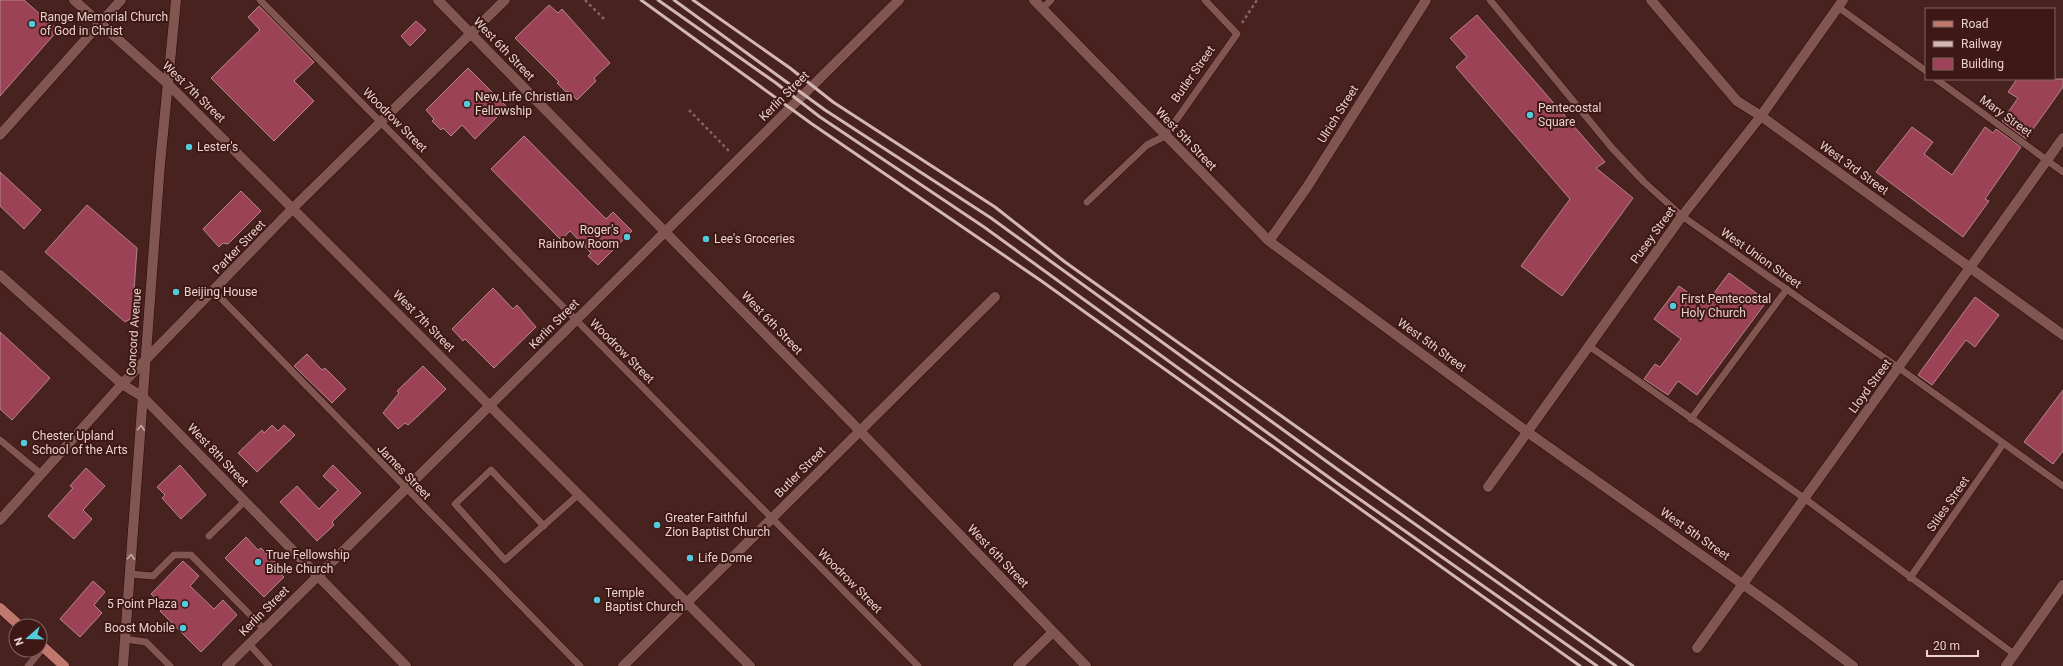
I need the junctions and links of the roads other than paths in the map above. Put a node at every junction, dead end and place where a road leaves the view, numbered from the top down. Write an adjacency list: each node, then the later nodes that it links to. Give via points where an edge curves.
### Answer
1 (74, 0): 16 (street, West 7th Street)
2 (121, 0): 16 (street)
3 (176, 0): 20 (street, Concord Avenue)
4 (260, 0): 22 (lane, Woodrow Street)
5 (438, 0): 17 (street, West 6th Street)
6 (505, 0): 17 (street, Parker Street)
7 (899, 0): 31 (street, Kerlin Street)
8 (1034, 0): 15 (street, West 5th Street)
9 (1051, 0): 15 (lane)
10 (1205, 0): 24 (lane, Butler Street, via 1237,34)
11 (1426, 0): 32 (street, Ulrich Street, via 1307,187)
12 (1490, 0): 30 (lane, West Union Street, via 1612,148 1644,182)
13 (1651, 0): 21 (street, West 3rd Street, via 1737,101)
14 (1840, 4): 18 (lane); 21 (street, Pusey Street)
15 (1043, 8): 24 (street, West 5th Street)
16 (100, 22): 20 (street, West 7th Street); 23 (street)
17 (472, 34): 22 (street, Parker Street); 31 (street, West 6th Street)
18 (1925, 70)
19 (1937, 80): 26 (lane, Mary Street)
20 (168, 84): 29 (street, West 7th Street); 41 (street, Concord Avenue)
21 (1761, 116): 30 (street, Pusey Street); 33 (street, West 3rd Street)
22 (382, 123): 29 (street, Parker Street); 38 (lane, Woodrow Street)
23 (0, 134)
24 (1165, 136): 28 (lane, via 1147,144); 32 (street, West 5th Street)
25 (2063, 138): 26 (street, Lloyd Street)
26 (2046, 159): 27 (lane, Mary Street); 33 (street, Lloyd Street)
27 (2063, 172)
28 (1088, 202)
29 (293, 208): 36 (street, Parker Street); 45 (street, West 7th Street)
30 (1682, 216): 35 (lane, West Union Street); 40 (street, Pusey Street)
31 (664, 232): 38 (street, Kerlin Street); 47 (street, West 6th Street)
32 (1269, 241): 48 (street, West 5th Street)
33 (1969, 267): 39 (street, West 3rd Street); 42 (street, Lloyd Street)
34 (0, 275): 43 (street, West 8th Street)
35 (1787, 289): 42 (lane, West Union Street); 46 (lane)
36 (214, 292): 41 (street, Parker Street); 54 (lane, James Street)
37 (995, 297): 47 (street, Butler Street)
38 (576, 320): 45 (street, Kerlin Street); 58 (lane, Woodrow Street)
39 (2063, 335)
40 (1589, 346): 46 (lane); 48 (street, Pusey Street)
41 (145, 362): 43 (street, Parker Street); 44 (street, Concord Avenue)
42 (1900, 368): 50 (lane, West Union Street); 56 (street, Lloyd Street)
43 (122, 384): 44 (street, West 8th Street); 51 (street, Parker Street)
44 (143, 397): 57 (street, West 8th Street); 62 (street, Concord Avenue, one-way to 44)
45 (490, 406): 54 (street, Kerlin Street); 55 (street, West 7th Street)
46 (1691, 419): 56 (lane)
47 (860, 431): 58 (street, Butler Street); 71 (street, West 6th Street)
48 (1526, 431): 53 (street, Pusey Street); 65 (street, West 5th Street)
49 (0, 440): 51 (lane)
50 (2004, 444): 52 (lane, West Union Street); 64 (lane, Stiles Street)
51 (41, 474): 59 (street, Parker Street)
52 (2063, 486)
53 (1488, 487)
54 (405, 489): 63 (street, Kerlin Street); 83 (lane, James Street)
55 (579, 494): 60 (lane); 67 (street, West 7th Street)
56 (1804, 498): 64 (lane); 65 (street, Lloyd Street)
57 (244, 501): 61 (lane); 63 (street, West 8th Street)
58 (772, 518): 67 (street, Butler Street); 86 (lane, Woodrow Street)
59 (0, 520)
60 (544, 526): 60 (lane, via 505,560 455,504 491,470)
61 (209, 536)
62 (130, 574): 70 (lane, via 153,576 174,555 191,555); 72 (street, Concord Avenue)
63 (318, 576): 70 (street, Kerlin Street); 82 (street, West 8th Street)
64 (1910, 578): 76 (lane)
65 (1744, 584): 74 (street, Lloyd Street); 89 (street, West 5th Street)
66 (2062, 589): 76 (street)
67 (687, 602): 84 (street, Butler Street); 85 (street, West 7th Street)
68 (0, 608): 69 (main road)
69 (11, 618)
70 (264, 629): 73 (street, Kerlin Street)
71 (1053, 632): 87 (street); 88 (street, West 6th Street)
72 (125, 639): 78 (street, Concord Avenue); 79 (lane, via 146,642)
73 (249, 644): 80 (street, Kerlin Street); 81 (lane)
74 (1697, 648)
75 (48, 651): 77 (main road)
76 (2014, 654): 90 (street)
77 (64, 666)
78 (123, 666)
79 (170, 666)
80 (227, 666)
81 (269, 666)
82 (406, 666)
83 (580, 666)
84 (623, 666)
85 (750, 666)
86 (918, 666)
87 (1018, 666)
88 (1086, 666)
89 (1853, 666)
90 (2006, 666)

